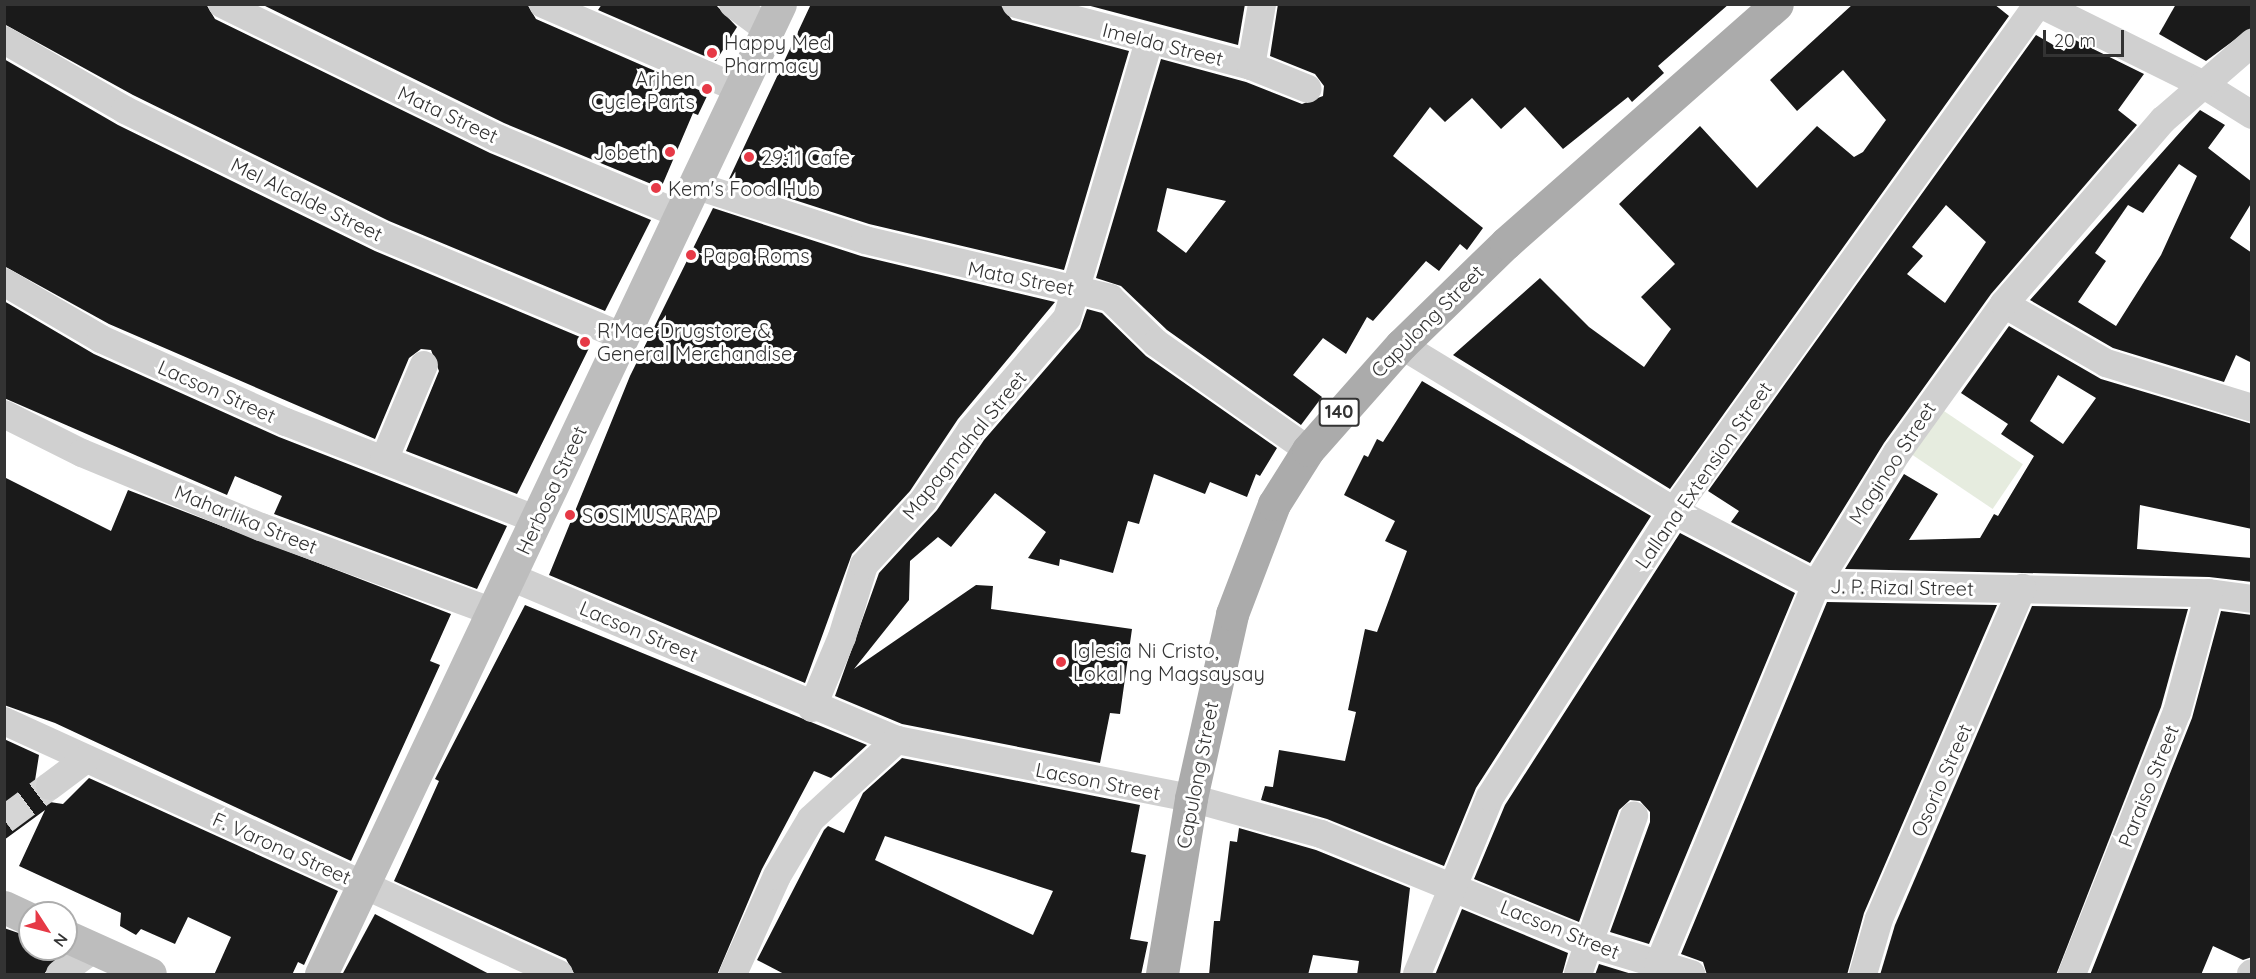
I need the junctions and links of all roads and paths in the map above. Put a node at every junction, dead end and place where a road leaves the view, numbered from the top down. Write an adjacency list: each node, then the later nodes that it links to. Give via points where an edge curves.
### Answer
1 (222, 4): 17 (street, Mata Street, via 497,138)
2 (543, 4): 14 (street)
3 (733, 4): 8 (street)
4 (1016, 4): 10 (street, Imelda Street)
5 (1262, 4): 12 (street)
6 (1777, 4): 22 (main road, Capulong Street / 140, via 1506,243)
7 (2039, 4): 13 (street); 28 (street, Lallana Extension Street)
8 (774, 17): 14 (street, Herbosa Street)
9 (4, 40): 21 (street, Mel Alcalde Street, via 125,110 382,236)
10 (1149, 42): 12 (street, Imelda Street); 19 (street, Mapagmahal Street)
11 (2252, 43): 13 (street, Maginoo Street)
12 (1251, 66): 15 (street, Imelda Street, via 1296,80)
13 (2204, 85): 16 (street); 20 (street, Maginoo Street, via 2163,120)
14 (739, 89): 17 (street, Herbosa Street)
15 (1308, 90)
16 (2252, 115)
17 (687, 199): 19 (street, Mata Street, via 733,202 969,268); 21 (street, Herbosa Street)
18 (4, 282): 27 (street, Lacson Street, via 101,339)
19 (1076, 288): 26 (street, Mata Street, via 1110,298 1156,343); 36 (street, Mapagmahal Street, via 1059,334 992,405 923,501 864,565 842,637)
20 (2004, 304): 24 (street, via 2106,363); 31 (street, Maginoo Street, via 1935,396)
21 (621, 336): 29 (street, Herbosa Street)
22 (1401, 345): 26 (main road, Capulong Street / 140); 28 (street, J. P. Rizal Street)
23 (424, 365): 27 (street)
24 (2252, 408)
25 (4, 414): 35 (street, Maharlika Street, via 82,453 261,526)
26 (1308, 450): 41 (main road, Capulong Street / 140, via 1251,553 1225,638)
27 (384, 460): 29 (street, Lacson Street)
28 (1674, 511): 31 (street, J. P. Rizal Street); 44 (street, Lallana Extension Street, via 1490,797)
29 (538, 520): 30 (street, Herbosa Street)
30 (511, 577): 35 (street, Herbosa Street); 36 (street, Lacson Street)
31 (1816, 585): 32 (street, J. P. Rizal Street); 49 (street, Maginoo Street)
32 (2022, 588): 33 (street, J. P. Rizal Street); 59 (street, Osorio Street, via 1880,919)
33 (2209, 592): 34 (street, J. P. Rizal Street); 60 (street, Paraiso Street, via 2177,712)
34 (2252, 599)
35 (493, 612): 43 (street, Herbosa Street)
36 (812, 708): 38 (street, Lacson Street)
37 (4, 721): 39 (street, F. Varona Street)
38 (897, 740): 41 (street, Lacson Street); 54 (street, via 812,819 777,876)
39 (86, 759): 40 (street); 43 (street, F. Varona Street)
40 (50, 786)
41 (1191, 798): 44 (street, Lacson Street, via 1321,834); 55 (main road, Capulong Street / 140)
42 (1634, 816): 48 (street)
43 (364, 885): 52 (street, Herbosa Street); 53 (street, F. Varona Street)
44 (1451, 885): 48 (street, Lacson Street); 56 (street, Lallana Extension Street)
45 (4, 907): 46 (street)
46 (18, 913)
47 (80, 942): 50 (street); 51 (street)
48 (1588, 943): 49 (street, Lacson Street); 57 (street)
49 (1658, 966): 58 (street, Lacson Street)
50 (60, 975)
51 (150, 975)
52 (321, 975)
53 (559, 975)
54 (733, 975)
55 (1162, 975)
56 (1418, 975)
57 (1578, 975)
58 (1691, 975)
59 (1863, 975)
60 (2072, 975)

